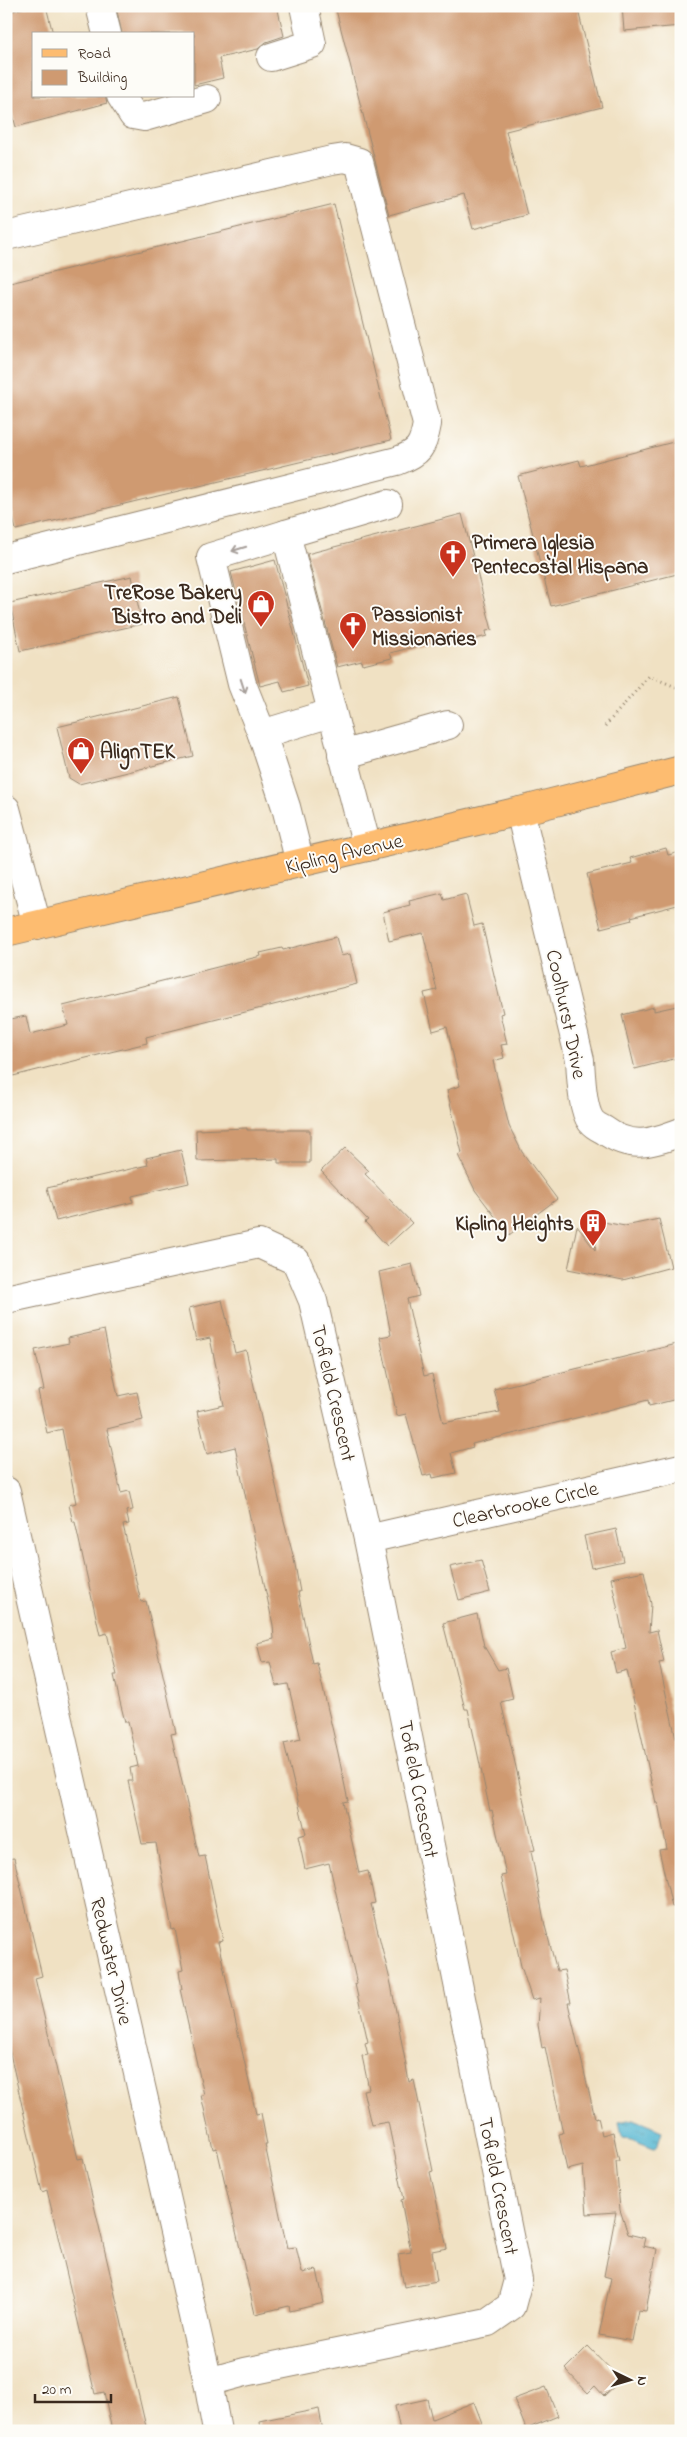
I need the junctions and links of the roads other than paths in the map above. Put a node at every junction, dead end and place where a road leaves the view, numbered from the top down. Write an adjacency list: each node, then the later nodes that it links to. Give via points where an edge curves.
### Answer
1 (100, 6): 3 (street)
2 (304, 6): 4 (street, via 312,44)
3 (106, 32)
4 (271, 57)
5 (122, 98): 6 (street, via 133,115 144,117)
6 (207, 99)
7 (6, 236): 10 (street, via 332,160 345,158 360,162 427,424 424,443 413,455 397,461)
8 (388, 504): 9 (street)
9 (286, 534): 11 (street); 13 (street, one-way to 13, via 211,557 242,684)
10 (6, 559)
11 (331, 712): 13 (street); 14 (street)
12 (448, 725): 14 (street)
13 (262, 734): 19 (street)
14 (342, 755): 18 (street)
15 (681, 770): 17 (main road, Kipling Avenue)
16 (6, 809): 20 (street)
17 (520, 811): 18 (main road, Kipling Avenue); 22 (street, Coolhurst Drive, via 580,1060 584,1100 591,1121 612,1136 631,1143 652,1143)
18 (367, 847): 19 (main road, Kipling Avenue)
19 (300, 863): 20 (main road, Kipling Avenue)
20 (37, 925): 21 (main road, Kipling Avenue)
21 (6, 932)
22 (681, 1132)
23 (6, 1299): 26 (street, Tofield Crescent, via 259,1244 296,1260 313,1302)
24 (681, 1468): 26 (street, Clearbrooke Circle)
25 (6, 1491): 27 (street, Redwater Drive)
26 (368, 1539): 28 (street, Tofield Crescent, via 518,2280 510,2306 488,2322)
27 (14, 1571): 28 (street, Redwater Drive)
28 (208, 2382): 29 (street, Redwater Drive)
29 (218, 2431)

